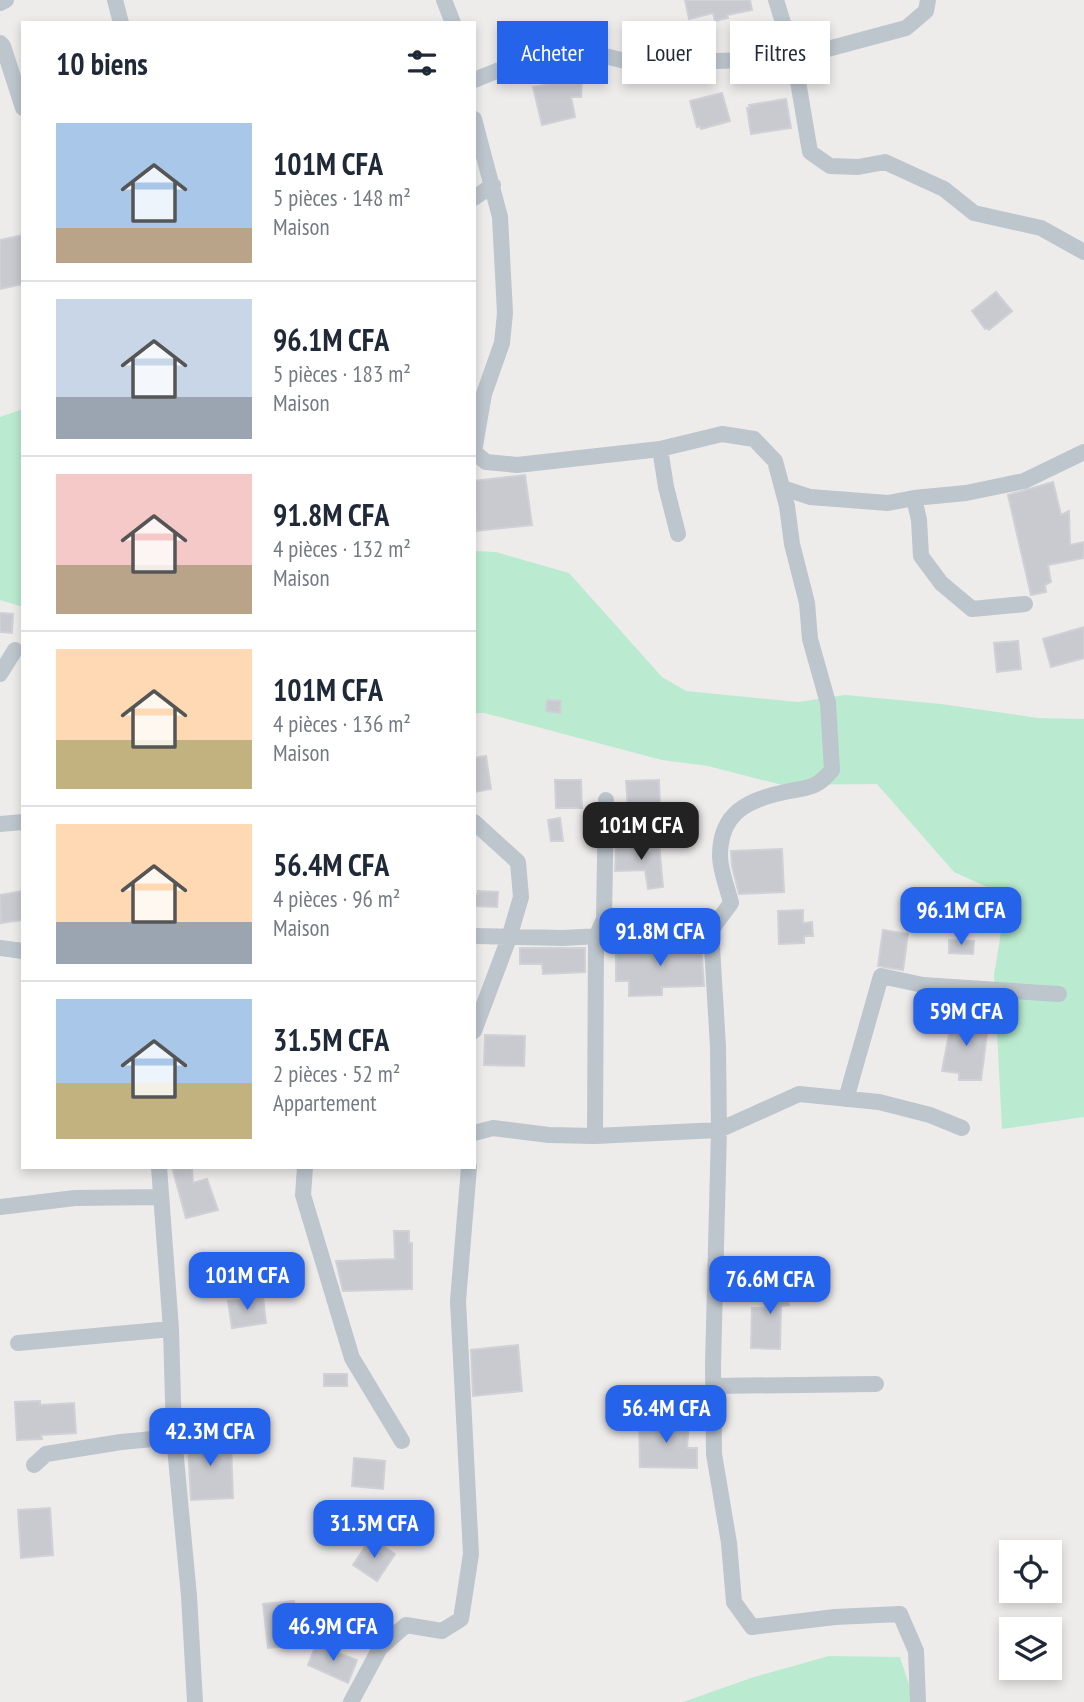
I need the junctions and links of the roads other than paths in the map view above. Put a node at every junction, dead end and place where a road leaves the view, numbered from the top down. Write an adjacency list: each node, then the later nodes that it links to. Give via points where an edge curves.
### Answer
1 (6, 0): 6 (street)
2 (115, 0): 7 (street)
3 (444, 0): 8 (street)
4 (776, 0): 9 (street)
5 (928, 0): 11 (street, via 926,10 906,28)
6 (0, 4)
7 (120, 21)
8 (452, 21)
9 (783, 21)
10 (0, 43): 15 (street)
11 (830, 48)
12 (730, 60): 13 (street, via 637,64 585,51 527,60)
13 (476, 79)
14 (798, 84): 19 (street, via 810,152 830,166 885,162 944,189 974,213 1041,228)
15 (21, 102)
16 (476, 126): 17 (street)
17 (493, 185): 18 (street); 20 (street, via 500,217 505,313 502,342)
18 (476, 197)
19 (1084, 252)
20 (482, 376): 21 (street, via 484,394)
21 (476, 440)
22 (660, 449): 24 (street, via 517,465 486,462); 25 (street, via 722,434 754,439 775,461); 29 (street)
23 (1084, 452): 27 (street, via 1024,481)
24 (476, 454)
25 (783, 488): 26 (street); 28 (street)
26 (810, 496): 27 (street, via 888,503); 28 (street)
27 (914, 498): 30 (street, via 921,556 941,583 972,608)
28 (790, 523): 37 (street, via 810,639 828,703 832,770 820,785 739,808 726,823 720,857 731,903)
29 (678, 534)
30 (1025, 604)
31 (15, 650): 32 (street)
32 (0, 674)
33 (606, 800): 39 (street, via 604,919)
34 (21, 822): 35 (street)
35 (0, 824)
36 (476, 824): 40 (street, via 518,862 522,897)
37 (711, 930): 39 (street); 47 (street)
38 (476, 936): 40 (street)
39 (596, 937): 40 (street); 49 (street)
40 (509, 938): 44 (street)
41 (0, 948): 42 (street)
42 (21, 951)
43 (1059, 994): 45 (street, via 923,985 881,976)
44 (476, 1026)
45 (846, 1099): 46 (street, via 879,1102); 47 (street, via 799,1094)
46 (962, 1128)
47 (719, 1130): 49 (street); 58 (street)
48 (476, 1132): 49 (street, via 494,1128)
49 (595, 1136)
50 (159, 1169): 53 (street)
51 (305, 1169): 60 (street, via 303,1195 352,1358)
52 (469, 1169): 63 (street, via 458,1301 471,1553 461,1619 442,1631 406,1625 380,1648)
53 (161, 1197): 54 (street, via 75,1198); 55 (street)
54 (0, 1207)
55 (171, 1329): 56 (street); 59 (street)
56 (18, 1343)
57 (876, 1384): 58 (street)
58 (713, 1386): 64 (street, via 714,1454 734,1602 752,1627 900,1615 916,1651)
59 (174, 1437): 61 (street, via 46,1454); 62 (street)
60 (402, 1441)
61 (34, 1465)
62 (194, 1702)
63 (351, 1702)
64 (918, 1702)

